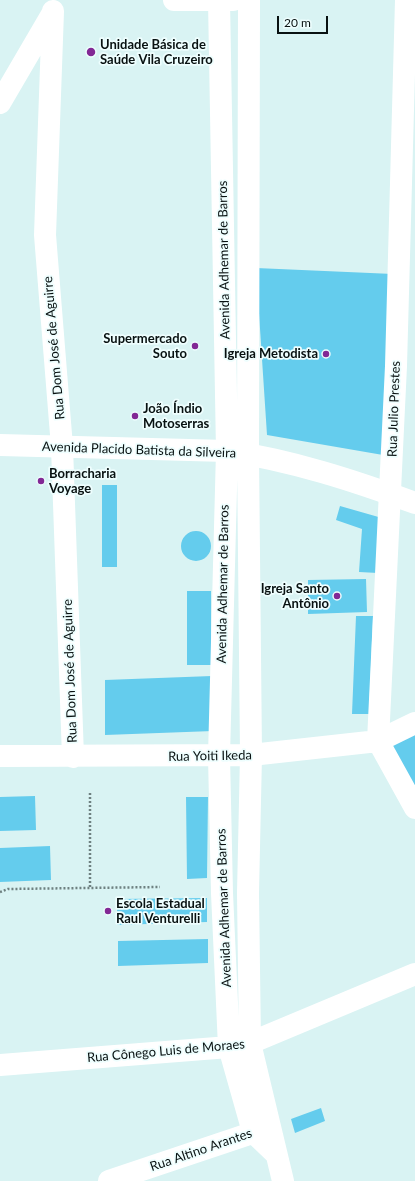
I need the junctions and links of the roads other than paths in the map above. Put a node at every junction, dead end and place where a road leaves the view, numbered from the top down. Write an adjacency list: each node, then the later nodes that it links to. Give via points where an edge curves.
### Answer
1 (174, 0): 2 (street)
2 (219, 0): 3 (street); 8 (street, Avenida Adhemar de Barros)
3 (244, 0)
4 (249, 0): 9 (street, Avenida Adhemar de Barros)
5 (406, 0): 14 (street, Rua Julio Prestes)
6 (56, 6): 7 (street); 11 (street, Rua Dom José de Aguirre, via 45,235)
7 (0, 103)
8 (223, 206): 9 (street); 12 (street, Avenida Adhemar de Barros)
9 (248, 207): 13 (street, Avenida Adhemar de Barros)
10 (0, 445): 11 (street, Avenida Placido Batista da Silveira)
11 (62, 447): 12 (street, Avenida Placido Batista da Silveira); 21 (street, Rua Dom José de Aguirre)
12 (227, 451): 13 (street, Avenida Placido Batista da Silveira); 19 (street, Avenida Adhemar de Barros)
13 (248, 454): 14 (street, Avenida Placido Batista da Silveira); 20 (street, Avenida Adhemar de Barros)
14 (391, 494): 15 (street, Avenida Placido Batista da Silveira); 17 (street, Rua Julio Prestes)
15 (415, 503)
16 (415, 723): 17 (street, Rua Yoiti Ikeda)
17 (378, 741): 20 (street, Rua Yoiti Ikeda); 22 (street)
18 (0, 756): 21 (street, Rua Yoiti Ikeda)
19 (219, 756): 20 (street, Rua Yoiti Ikeda); 21 (street, Rua Yoiti Ikeda); 23 (street, Avenida Adhemar de Barros)
20 (251, 756): 24 (street, Avenida Adhemar de Barros)
21 (73, 757)
22 (415, 808)
23 (222, 893): 24 (street); 26 (street, Avenida Adhemar de Barros)
24 (248, 893): 26 (street, Avenida Adhemar de Barros)
25 (415, 974): 26 (street, Rua Cônego Luis de Moraes)
26 (239, 1046): 27 (street, Rua Cônego Luis de Moraes); 28 (street, Avenida Adhemar de Barros)
27 (0, 1065)
28 (261, 1130): 29 (street, Rua Altino Arantes); 30 (street, via 276,1154)
29 (109, 1181)
30 (283, 1181)

